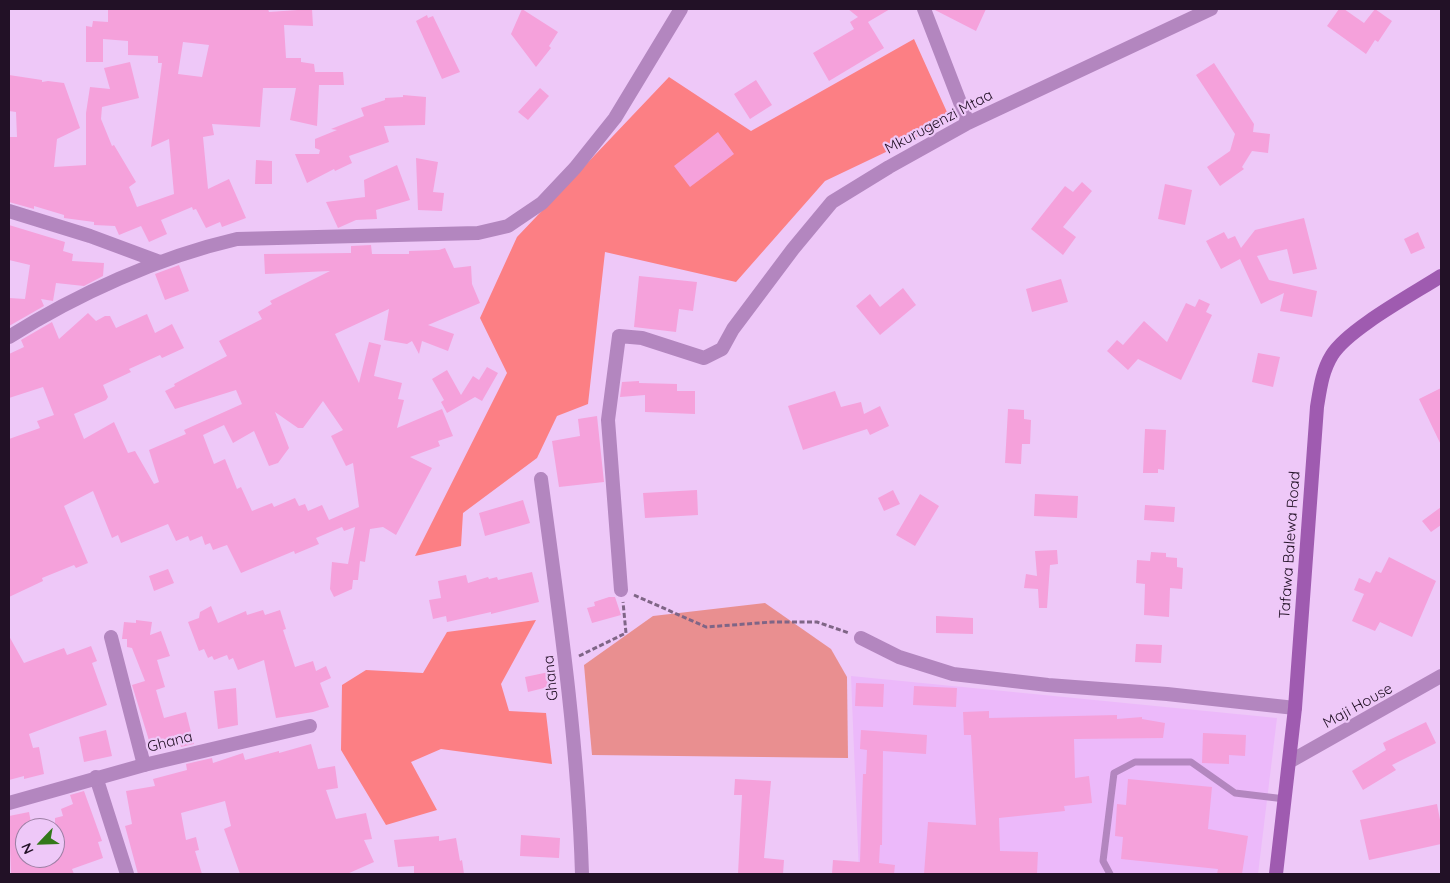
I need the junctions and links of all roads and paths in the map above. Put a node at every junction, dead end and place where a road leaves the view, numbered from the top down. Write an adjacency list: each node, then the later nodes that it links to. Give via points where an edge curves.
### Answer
1 (681, 9): 6 (street, via 615,118 576,168 542,203 508,226 478,233 237,239)
2 (924, 9): 4 (street)
3 (1211, 9): 4 (street, Mkurugenzi Mtaa)
4 (968, 123): 10 (street, Mkurugenzi Mtaa, via 832,202 733,329 722,349 704,358 642,338 619,336 608,420)
5 (9, 211): 6 (street)
6 (160, 262): 8 (street, via 56,310)
7 (1441, 276): 15 (main road, Tafawa Balewa Road, via 1347,337 1332,355 1322,378 1317,407)
8 (9, 337)
9 (541, 479): 13 (street, Ghana)
10 (621, 590): 12 (path, via 706,627 817,622); 13 (path, via 626,633)
11 (111, 637): 18 (street)
12 (861, 638): 15 (street, via 899,657 953,674 1048,686 1166,694)
13 (566, 661): 23 (street, Ghana, via 580,802)
14 (1441, 676): 17 (street, Maji House)
15 (1295, 708): 17 (main road, Tafawa Balewa Road)
16 (310, 726): 18 (street, Ghana)
17 (1289, 762): 20 (main road, Tafawa Balewa Road)
18 (144, 765): 19 (street, Ghana)
19 (96, 777): 21 (street, Ghana); 22 (street)
20 (1285, 799): 24 (lane, via 1235,793 1191,762 1135,762 1114,773 1104,861); 25 (main road, Tafawa Balewa Road)
21 (9, 803)
22 (127, 874)
23 (582, 874)
24 (1110, 874)
25 (1276, 874)

